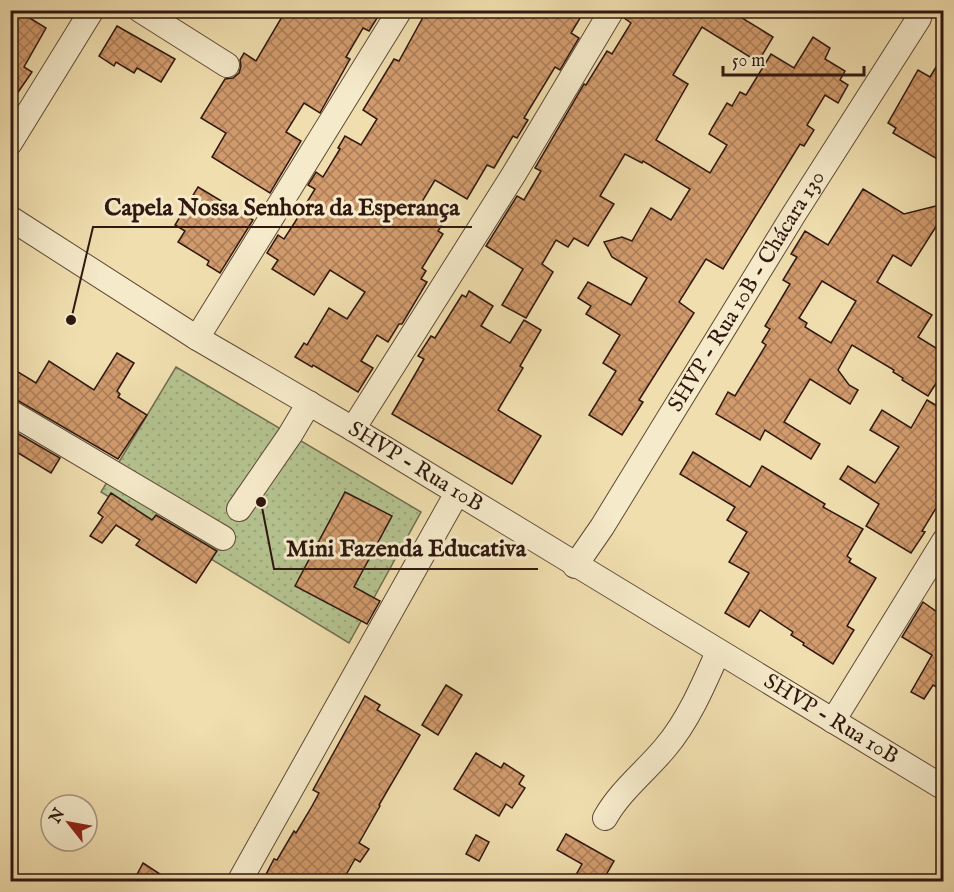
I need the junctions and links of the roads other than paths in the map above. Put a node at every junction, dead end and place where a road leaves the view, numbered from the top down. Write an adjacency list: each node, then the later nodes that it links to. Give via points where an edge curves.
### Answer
1 (92, 10): 7 (street)
2 (140, 10): 6 (street)
3 (400, 10): 9 (street)
4 (612, 10): 12 (street)
5 (919, 18): 17 (street, SHVP - Rua 10B - Chácara 130)
6 (227, 65)
7 (10, 143)
8 (10, 218): 9 (street, SHVP - Rua 10B)
9 (198, 338): 10 (street, SHVP - Rua 10B)
10 (309, 403): 12 (street, SHVP - Rua 10B); 14 (street)
11 (10, 412): 15 (street)
12 (353, 429): 13 (street, SHVP - Rua 10B)
13 (457, 493): 17 (street, SHVP - Rua 10B); 22 (street)
14 (238, 509)
15 (223, 538)
16 (944, 541): 19 (street)
17 (575, 566): 18 (street, SHVP - Rua 10B)
18 (718, 652): 19 (street, SHVP - Rua 10B); 21 (street, via 699,693 666,747 615,801)
19 (832, 721): 20 (street, SHVP - Rua 10B)
20 (944, 788)
21 (605, 818)
22 (239, 882)

